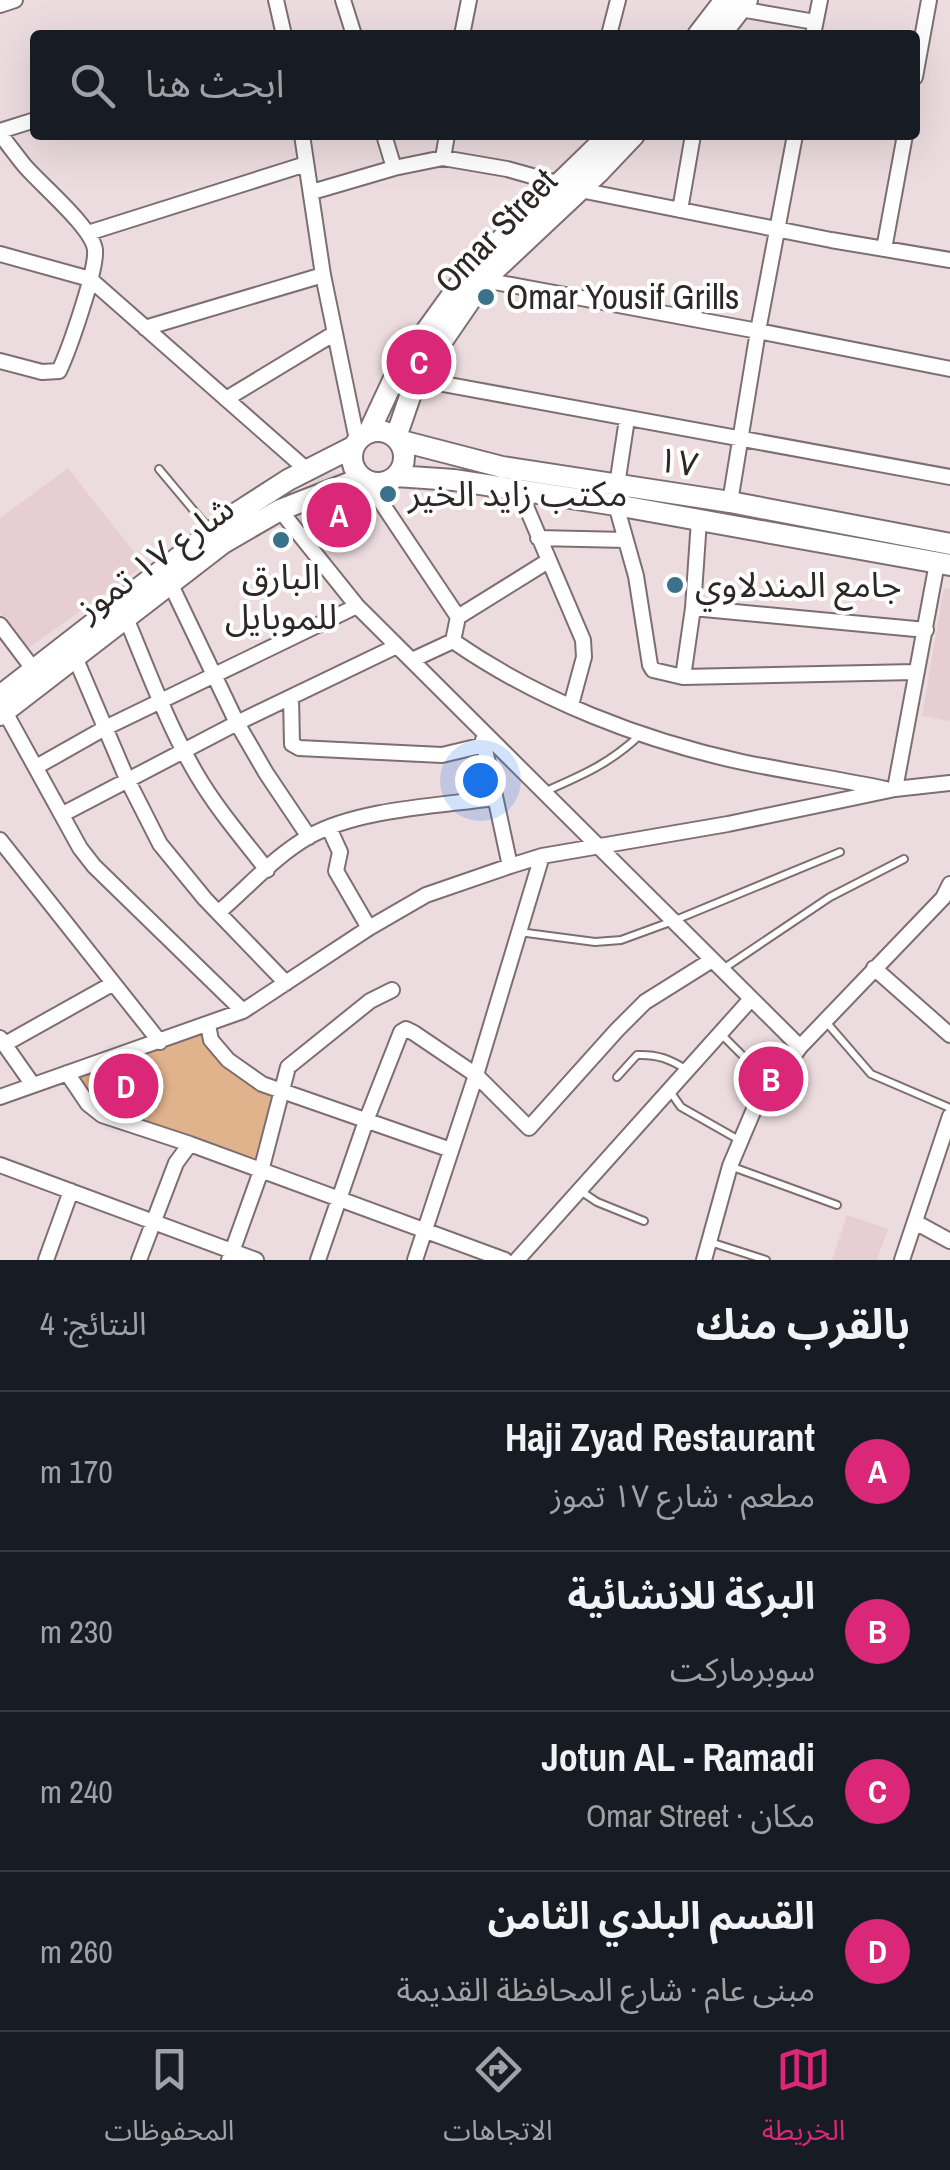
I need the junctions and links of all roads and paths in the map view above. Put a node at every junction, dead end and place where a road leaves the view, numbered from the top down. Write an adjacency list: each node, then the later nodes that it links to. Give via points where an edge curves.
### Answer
1 (15, 0): 9 (street)
2 (276, 0): 11 (street)
3 (344, 0): 12 (street)
4 (468, 0): 13 (street)
5 (618, 0): 14 (street)
6 (820, 0): 10 (street)
7 (929, 0): 17 (street)
8 (737, 3): 10 (street); 15 (main road); 16 (main road)
9 (0, 5)
10 (814, 28)
11 (283, 30)
12 (353, 30)
13 (463, 30)
14 (610, 30)
15 (704, 30)
16 (723, 30)
17 (920, 50)
18 (30, 122): 19 (street)
19 (0, 132): 36 (street)
20 (303, 140): 29 (street)
21 (386, 140): 30 (street)
22 (446, 140): 28 (street)
23 (604, 140): 31 (main road, Omar Street)
24 (629, 140): 32 (main road, Omar Street)
25 (692, 140): 34 (street)
26 (794, 140): 35 (street)
27 (904, 140): 37 (street)
28 (443, 158): 30 (street); 31 (street)
29 (306, 164): 33 (street); 36 (street)
30 (394, 168): 33 (street)
31 (557, 183): 53 (main road, Omar Street, via 455,289)
32 (580, 190): 34 (street); 42 (main road, Omar Street)
33 (312, 192): 40 (street)
34 (680, 210): 35 (street)
35 (778, 230): 37 (street); 44 (street)
36 (88, 233): 41 (street, via 95,250)
37 (884, 249): 39 (street)
38 (0, 254): 41 (street)
39 (950, 260)
40 (323, 274): 43 (street); 45 (street)
41 (90, 279): 43 (street); 46 (street, via 59,371)
42 (484, 280): 44 (street); 48 (main road, Omar Street)
43 (145, 328): 49 (street)
44 (758, 330): 47 (street); 52 (street)
45 (334, 333): 49 (street); 53 (street)
46 (0, 361)
47 (950, 369)
48 (416, 379): 50 (street); 51 (main road, Omar Street)
49 (226, 399): 55 (street)
50 (627, 418): 52 (street); 60 (street)
51 (397, 438): 53 (main road, via 388,432); 56 (main road, via 404,454); 60 (main road, ١٧)
52 (740, 438): 57 (street); 61 (street)
53 (360, 439): 55 (main road); 58 (main road, via 352,454)
54 (159, 468): 64 (lane)
55 (306, 470): 64 (main road)
56 (396, 476): 58 (main road, via 382,483); 59 (main road, ١٧)
57 (950, 477)
58 (364, 479): 62 (main road, شارع ١٧ تموز); 73 (street)
59 (519, 490): 60 (main road, ١٧); 65 (street)
60 (616, 495): 61 (main road, ١٧); 63 (main road, ١٧); 66 (street)
61 (730, 502): 67 (main road, ١٧)
62 (280, 510): 70 (main road, شارع ١٧ تموز); 71 (street)
63 (699, 520): 69 (main road, ١٧); 72 (street)
64 (211, 532): 81 (main road)
65 (538, 538): 66 (street); 68 (street)
66 (626, 540): 84 (street, via 650,665 660,674)
67 (950, 544)
68 (548, 561): 73 (street); 87 (street, via 583,640)
69 (944, 564): 76 (street)
70 (170, 583): 74 (main road, شارع ١٧ تموز); 83 (street)
71 (357, 606): 78 (street); 83 (street)
72 (693, 608): 76 (street); 84 (street)
73 (458, 617): 77 (street)
74 (126, 618): 79 (main road, شارع ١٧ تموز); 86 (street)
75 (0, 626): 81 (street)
76 (926, 630): 82 (street)
77 (453, 641): 80 (street); 87 (street, via 494,670)
78 (397, 646): 80 (street); 85 (street)
79 (75, 657): 88 (main road, شارع ١٧ تموز); 90 (street)
80 (412, 660): 92 (street)
81 (34, 670): 88 (main road)
82 (915, 672): 84 (street); 97 (street)
83 (213, 675): 86 (street); 89 (street)
84 (683, 677)
85 (291, 697): 89 (street); 92 (street, via 292,744 299,748 442,755)
86 (161, 700): 90 (street); 93 (street)
87 (571, 705): 91 (street)
88 (2, 708): 94 (street)
89 (237, 724): 93 (street); 102 (street)
90 (106, 728): 94 (street); 95 (street)
91 (641, 734): 97 (street, via 739,761); 98 (lane, via 595,770)
92 (482, 737): 98 (street); 99 (street)
93 (184, 750): 95 (street); 109 (street)
94 (36, 767): 100 (street)
95 (128, 779): 100 (street); 111 (street, via 160,844)
96 (950, 783): 97 (street)
97 (893, 790): 104 (street)
98 (543, 792): 104 (street)
99 (494, 798): 101 (street); 108 (street)
100 (63, 814): 121 (street, via 94,866)
101 (329, 828): 102 (street); 113 (street, via 340,852 336,872)
102 (309, 837): 109 (street)
103 (0, 840): 118 (street)
104 (596, 846): 106 (street); 112 (street)
105 (840, 852): 112 (lane)
106 (542, 856): 108 (street); 114 (street)
107 (904, 858): 115 (lane)
108 (510, 866): 113 (street, via 426,895)
109 (267, 870): 111 (street)
110 (948, 894): 116 (street)
111 (219, 912): 117 (street)
112 (673, 921): 114 (lane, via 606,942); 115 (street)
113 (370, 928): 117 (street)
114 (518, 932): 131 (street)
115 (717, 965): 120 (street); 131 (street, via 645,1002 530,1128)
116 (874, 968): 122 (street); 125 (street)
117 (286, 983): 121 (street)
118 (112, 984): 126 (street); 127 (street)
119 (392, 990): 136 (street, via 293,1062)
120 (750, 999): 124 (street); 128 (street)
121 (243, 1012): 123 (street)
122 (825, 1020): 128 (street); 138 (lane, via 870,1074)
123 (208, 1025): 127 (street); 136 (street, via 228,1060)
124 (720, 1033): 129 (street); 134 (lane)
125 (950, 1035)
126 (2, 1041): 133 (street)
127 (160, 1042): 130 (street)
128 (800, 1047): 134 (street)
129 (686, 1070): 132 (lane, via 670,1059 637,1055); 135 (street)
130 (66, 1073): 133 (street); 142 (street, via 102,1115)
131 (476, 1075): 140 (street, via 406,1029 396,1039); 143 (street)
132 (618, 1077)
133 (34, 1084): 137 (street)
134 (772, 1084): 141 (street)
135 (669, 1090): 141 (lane, via 681,1107); 147 (street)
136 (282, 1091): 140 (street); 146 (street)
137 (0, 1097)
138 (950, 1108)
139 (950, 1116): 153 (street)
140 (366, 1121): 143 (street); 149 (street)
141 (740, 1141): 145 (street)
142 (190, 1144): 146 (street); 152 (street)
143 (451, 1150): 154 (street)
144 (0, 1164): 148 (street)
145 (730, 1166): 150 (lane); 156 (street)
146 (261, 1170): 149 (street); 157 (street)
147 (579, 1190): 151 (lane); 164 (street)
148 (72, 1191): 152 (street); 158 (street)
149 (338, 1200): 154 (street); 161 (street)
150 (837, 1205)
151 (644, 1221)
152 (153, 1222): 157 (street); 159 (street)
153 (915, 1222): 155 (street); 167 (street)
154 (425, 1230): 162 (street); 163 (street)
155 (950, 1241)
156 (709, 1242): 165 (street); 166 (lane)
157 (230, 1256): 160 (street)
158 (46, 1260)
159 (138, 1260)
160 (256, 1260)
161 (318, 1260)
162 (416, 1260)
163 (505, 1260)
164 (517, 1260)
165 (704, 1260)
166 (766, 1260)
167 (902, 1260)

